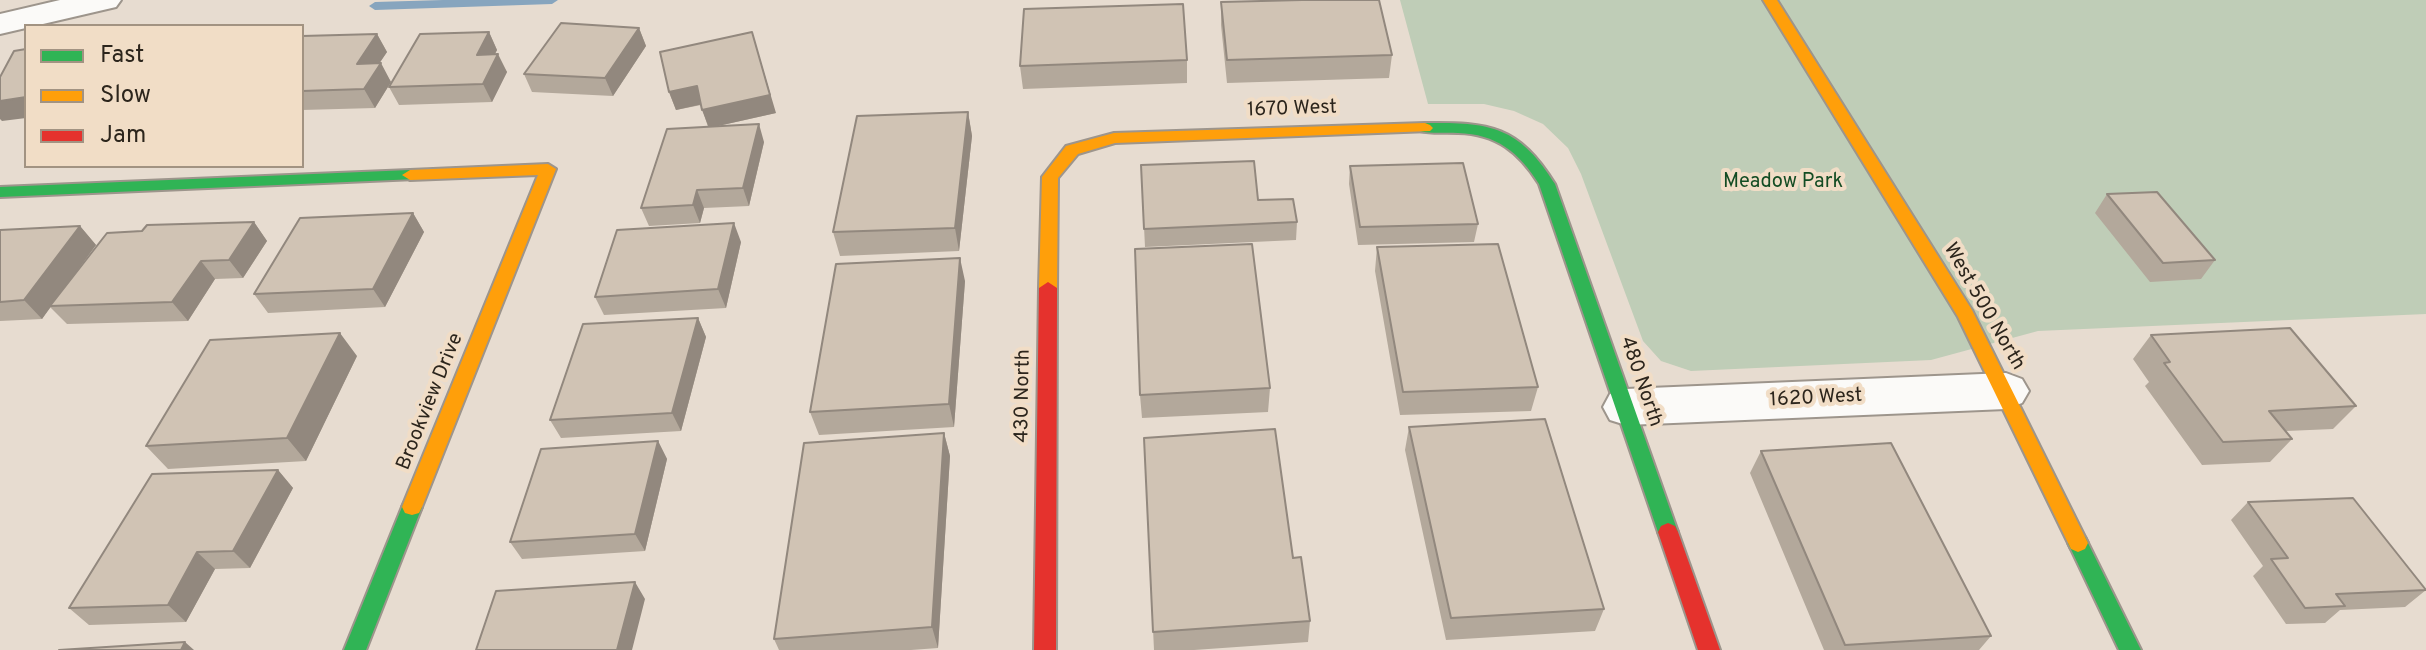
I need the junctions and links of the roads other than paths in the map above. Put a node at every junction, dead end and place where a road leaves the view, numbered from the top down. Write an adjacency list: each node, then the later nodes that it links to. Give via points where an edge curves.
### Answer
1 (104, 0): 3 (street)
2 (1770, 0): 7 (street, West 500 North, via 1966,315)
3 (0, 24)
4 (1514, 138): 5 (street, 1670 West, via 1479,128 1448,127 1114,138); 8 (street, 480 North, via 1535,159 1547,184)
5 (1072, 150): 10 (street, 430 North, via 1050,177)
6 (0, 192): 9 (street, Brookview Drive, via 548,169)
7 (2006, 391): 8 (street, 1620 West); 12 (street, West 500 North)
8 (1626, 407): 11 (street, 480 North)
9 (355, 650)
10 (1045, 650)
11 (1709, 650)
12 (2130, 650)

